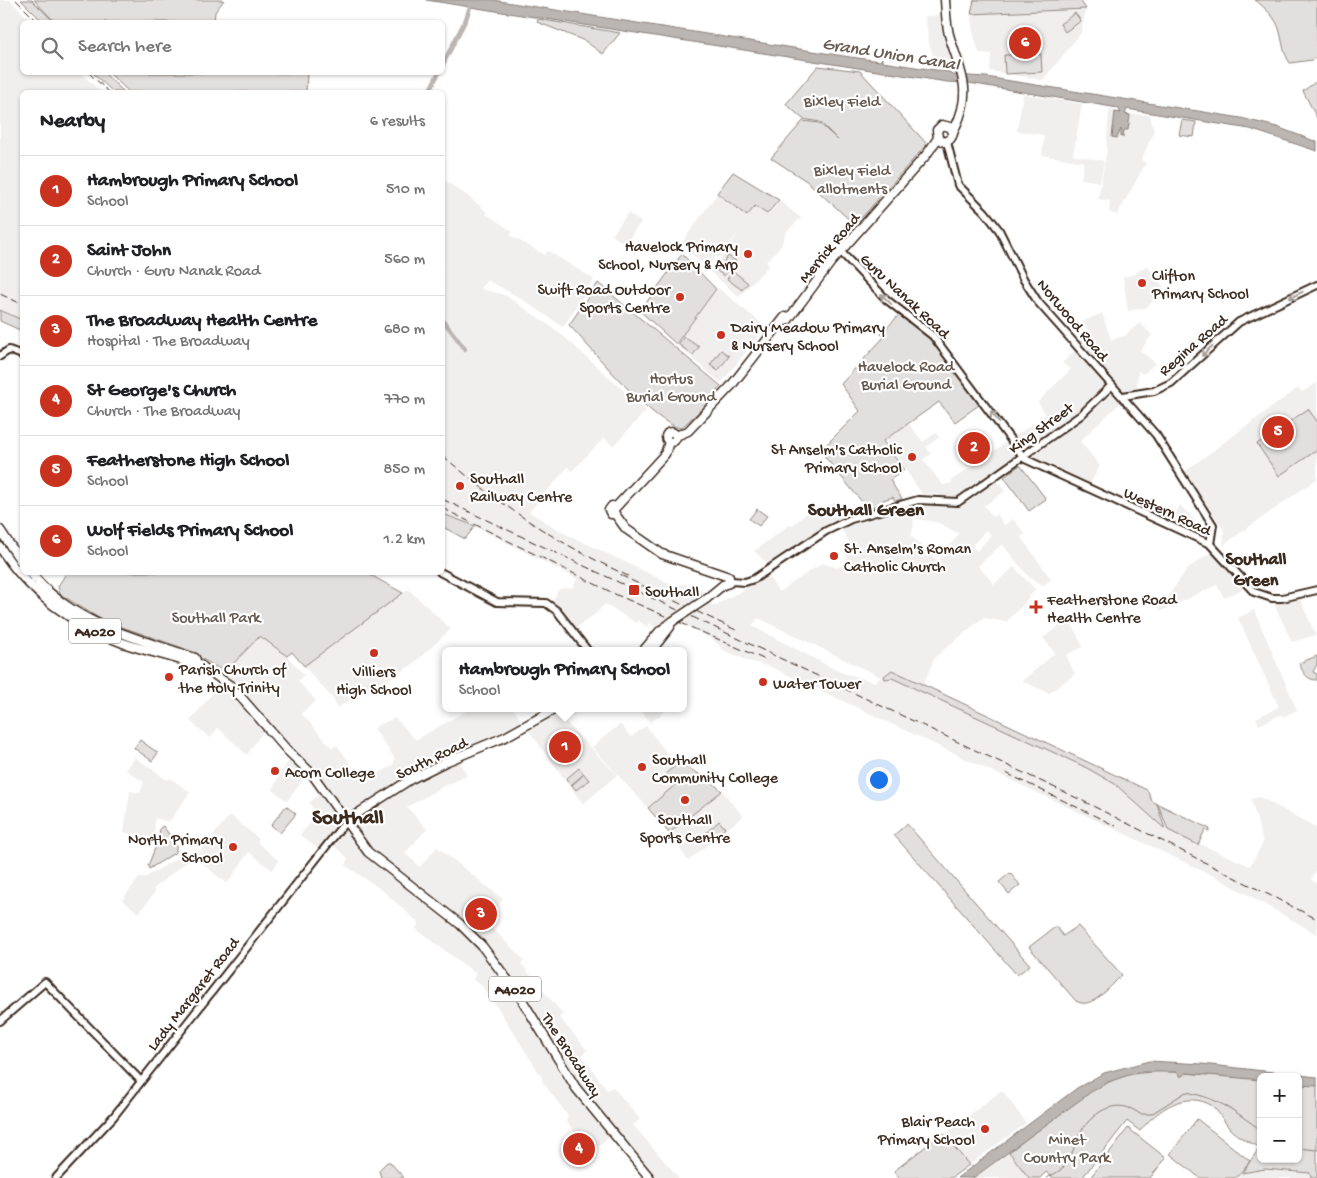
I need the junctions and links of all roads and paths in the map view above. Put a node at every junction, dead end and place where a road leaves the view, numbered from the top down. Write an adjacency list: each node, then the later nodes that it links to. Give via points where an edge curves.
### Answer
1 (945, 0): 2 (main road, via 948,31 963,73 964,87 960,116)
2 (953, 132): 3 (main road, via 942,125 937,130); 4 (main road)
3 (938, 138): 4 (main road); 5 (main road, Merrick Road)
4 (947, 142): 9 (street, Norwood Road, via 958,185 999,230 1038,302)
5 (840, 251): 13 (street, Guru Nanak Road, one-way to 5, via 933,336 887,300); 22 (main road, Merrick Road, via 788,320 691,429 676,436 668,433 665,454 616,510 626,529 655,550)
6 (1317, 285): 10 (street, Regina Road, one-way to 10, via 1242,319 1176,380 1154,391)
7 (20, 354): 8 (street, via 9,350)
8 (0, 356)
9 (1112, 385): 11 (street, Norwood Road); 13 (street, King Street, via 1086,411)
10 (1137, 394): 11 (street, Regina Road); 12 (street)
11 (1123, 396): 12 (street, Norwood Road)
12 (1130, 404): 15 (street, Norwood Road, via 1160,441 1210,520 1214,530)
13 (1023, 457): 15 (street, Western Road); 22 (street, King Street, via 954,503 918,500 851,519 826,531 754,579 745,582)
14 (0, 530): 17 (main road)
15 (1210, 544): 23 (street, Western Road, via 1254,592 1282,598)
16 (0, 547): 18 (main road, A4020)
17 (20, 560)
18 (20, 572)
19 (23, 575): 25 (main road, A4020, via 61,610 86,626)
20 (32, 575): 25 (main road, A4020, via 45,590 71,609)
21 (445, 575): 26 (street, via 497,602 546,603 557,611)
22 (725, 580): 24 (main road, bridge, via 706,599)
23 (1317, 590)
24 (672, 623): 27 (main road); 28 (main road)
25 (119, 637): 30 (main road, A4020, via 194,658 221,677 312,774)
26 (585, 647)
27 (646, 647)
28 (652, 647)
29 (550, 712): 30 (main road, South Road, via 505,737 411,780)
30 (346, 821): 32 (street, Lady Margaret Road); 34 (main road, The Broadway / A4020, via 376,859 460,924 482,946 519,995 576,1088)
31 (0, 1021): 32 (street, via 45,982)
32 (141, 1081): 33 (street, Lady Margaret Road, via 108,1123)
33 (56, 1178)
34 (650, 1178)

